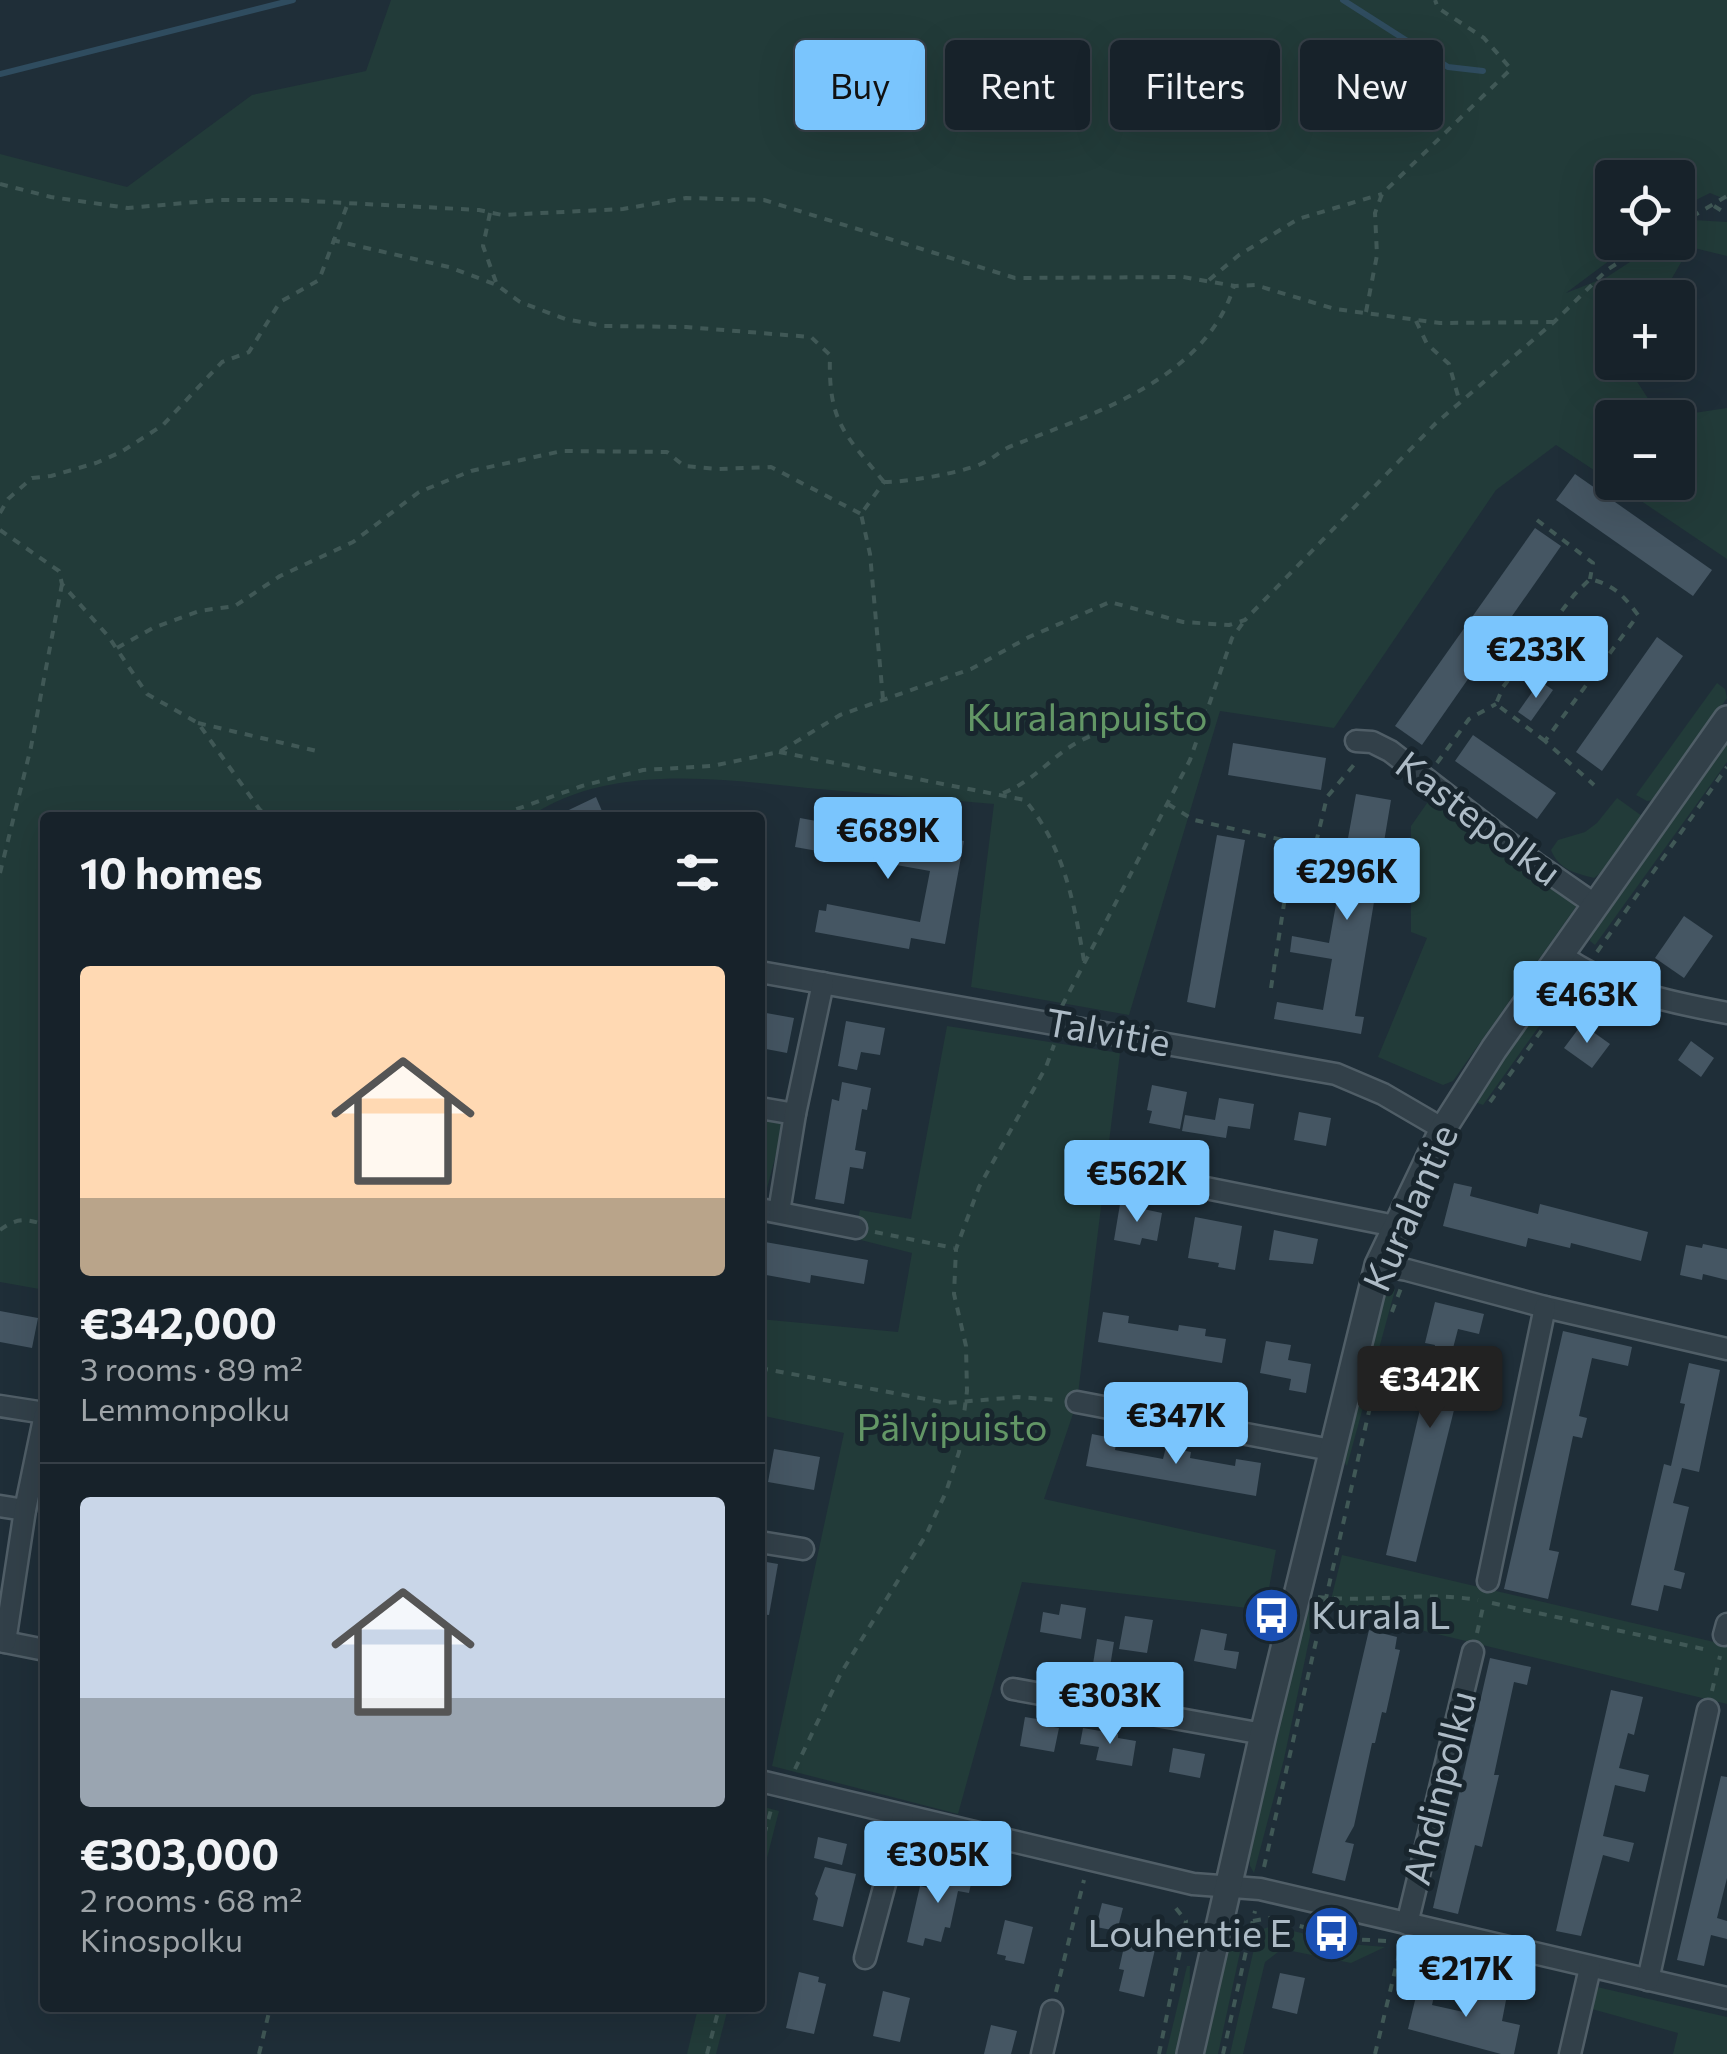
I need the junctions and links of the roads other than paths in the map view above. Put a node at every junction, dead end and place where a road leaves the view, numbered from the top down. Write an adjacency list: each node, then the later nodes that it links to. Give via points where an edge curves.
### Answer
1 (1727, 719): 3 (street, Kuralantie)
2 (1364, 742): 3 (street, Kastepolku, via 1390,751)
3 (1597, 906): 4 (street, Kuralantie)
4 (1561, 955): 7 (street, via 1584,971 1668,1002); 10 (street, Kuralantie)
5 (765, 973): 6 (street, Talvitie)
6 (822, 982): 9 (street); 10 (street, Talvitie, via 1336,1074)
7 (1727, 1013)
8 (765, 1109): 9 (street)
9 (795, 1114): 12 (street)
10 (1443, 1129): 13 (street, Kuralantie)
11 (1152, 1177): 13 (street)
12 (770, 1210): 14 (street)
13 (1394, 1226): 15 (street, Kuralantie)
14 (856, 1228)
15 (1378, 1265): 16 (street); 22 (street, Kuralantie)
16 (1545, 1307): 17 (street); 27 (street)
17 (1727, 1349)
18 (1077, 1402): 22 (street)
19 (0, 1406): 20 (street)
20 (40, 1412)
21 (40, 1437): 24 (street)
22 (1331, 1450): 33 (street, Kuralantie)
23 (0, 1506): 24 (street)
24 (25, 1510): 28 (street)
25 (765, 1543): 26 (street)
26 (803, 1548)
27 (1486, 1591)
28 (3, 1642): 29 (street)
29 (40, 1649)
30 (1473, 1652): 37 (street, Ahdinpolku)
31 (1014, 1690): 33 (street)
32 (1708, 1710): 40 (street)
33 (1263, 1734): 36 (street, Kuralantie)
34 (765, 1784): 35 (street, via 781,1793)
35 (903, 1817): 36 (street, via 1192,1884); 38 (street)
36 (1228, 1886): 37 (street); 44 (street, Kuralantie)
37 (1407, 1924): 39 (street)
38 (865, 1958)
39 (1590, 1968): 40 (street); 45 (street)
40 (1648, 1980): 41 (street)
41 (1727, 1998)
42 (1052, 2011): 43 (street)
43 (1042, 2054)
44 (1190, 2054)
45 (1570, 2054)

